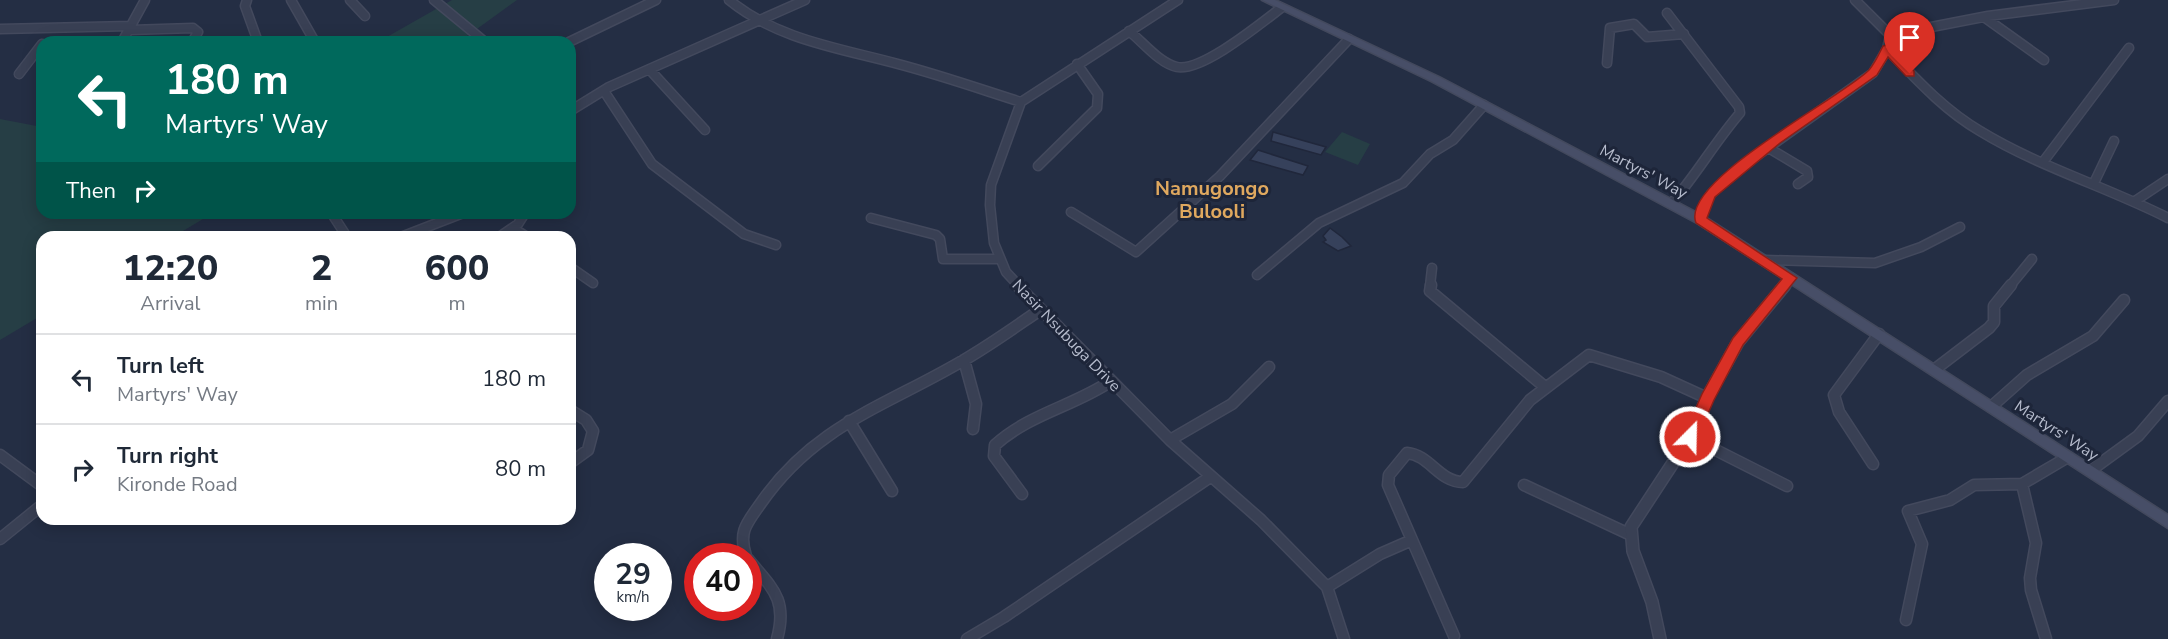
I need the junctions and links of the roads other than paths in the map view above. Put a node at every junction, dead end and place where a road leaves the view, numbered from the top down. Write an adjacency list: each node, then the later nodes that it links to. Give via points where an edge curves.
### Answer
1 (145, 0): 18 (street)
2 (246, 0): 26 (street, via 244,6)
3 (291, 0): 27 (street)
4 (350, 0): 14 (street)
5 (434, 0): 28 (street)
6 (656, 0): 29 (street)
7 (729, 0): 16 (street)
8 (805, 0): 16 (street)
9 (1178, 0): 20 (street)
10 (1855, 0): 22 (street)
11 (2114, 0): 15 (street)
12 (1273, 2): 20 (street, via 1187,68 1175,66); 30 (main road, Martyrs' Way)
13 (1667, 13): 21 (street)
14 (365, 16)
15 (1984, 17): 22 (street); 34 (street)
16 (758, 23): 37 (street); 40 (street)
17 (53, 28): 18 (street); 19 (street); 23 (street)
18 (130, 28): 24 (street); 25 (street, via 194,28 198,32)
19 (0, 29)
20 (1129, 32): 36 (street)
21 (1684, 34): 35 (street, via 1647,37 1634,24 1608,29); 52 (street, via 1740,113)
22 (1890, 35): 32 (street)
23 (48, 36)
24 (125, 36)
25 (196, 36)
26 (256, 36)
27 (312, 36)
28 (478, 36)
29 (576, 39)
30 (1349, 39): 41 (main road, Martyrs' Way); 53 (street, via 1230,169 1136,252)
31 (2129, 48): 46 (street)
32 (1887, 49): 45 (street, via 1873,73); 46 (street, via 1950,110 1980,131)
33 (36, 52): 38 (street)
34 (2044, 60)
35 (1607, 63)
36 (1077, 64): 40 (street); 47 (street, via 1098,94 1097,108)
37 (650, 70): 39 (street); 43 (street)
38 (19, 74)
39 (604, 91): 42 (street); 64 (street, via 652,164 744,234)
40 (1021, 102): 65 (street, Nasir Nsubuga Drive, via 991,184 991,222)
41 (1484, 105): 52 (main road, Martyrs' Way); 70 (street, via 1453,140 1430,154 1403,183 1319,223)
42 (576, 106)
43 (705, 130)
44 (2114, 141): 49 (street)
45 (1767, 147): 50 (street, via 1807,171 1808,177); 58 (street, via 1711,194)
46 (2043, 162): 49 (street)
47 (1038, 166)
48 (2168, 179): 51 (street)
49 (2094, 183): 51 (street)
50 (1798, 184)
51 (2135, 201): 55 (street)
52 (1671, 204): 58 (main road, Martyrs' Way)
53 (1071, 212)
54 (871, 218): 65 (street, via 940,238 943,259)
55 (2168, 218)
56 (448, 219): 61 (street)
57 (520, 219): 60 (street)
58 (1701, 220): 67 (main road, Martyrs' Way)
59 (1960, 227): 67 (street, via 1875,263)
60 (513, 228): 62 (street); 63 (street)
61 (416, 231)
62 (509, 231)
63 (517, 231)
64 (776, 245)
65 (999, 259): 74 (street, Nasir Nsubuga Drive)
66 (2032, 259): 78 (street, via 1994,306 1994,322 1989,328)
67 (1765, 260): 71 (main road, Martyrs' Way)
68 (1432, 268): 80 (street, via 1430,291)
69 (576, 271): 72 (street)
70 (1257, 275)
71 (1791, 278): 75 (main road, Martyrs' Way); 81 (street, via 1738,342)
72 (593, 283)
73 (2124, 300): 83 (street, via 2093,336 2027,375)
74 (1040, 310): 76 (street); 79 (street, Nasir Nsubuga Drive)
75 (1879, 334): 78 (main road, Martyrs' Way); 92 (street, via 1834,395 1837,409)
76 (964, 360): 85 (street); 86 (street, via 976,404)
77 (1269, 367): 88 (street, via 1232,404)
78 (1934, 370): 83 (main road, Martyrs' Way)
79 (1111, 381): 88 (street, Nasir Nsubuga Drive); 100 (street, via 1094,394 1010,432 995,445 994,456)
80 (1545, 387): 81 (street, via 1583,358 1593,355 1660,377); 105 (street, via 1460,484 1451,482 1417,454 1407,453 1388,478)
81 (1707, 398): 87 (street)
82 (2168, 401): 93 (street, via 2138,436)
83 (1991, 407): 90 (main road, Martyrs' Way)
84 (576, 414): 91 (street, via 593,431 588,450)
85 (849, 421): 99 (street); 106 (street, via 804,452 775,483 744,528)
86 (972, 429)
87 (1690, 437): 98 (street); 103 (street, via 1632,527)
88 (1170, 440): 94 (street, Nasir Nsubuga Drive)
89 (0, 455): 95 (street)
90 (2068, 457): 93 (main road, Martyrs' Way); 96 (street)
91 (576, 459)
92 (1873, 464)
93 (2090, 471): 102 (main road, Martyrs' Way)
94 (1210, 477): 108 (street, Nasir Nsubuga Drive, via 1261,519); 112 (street)
95 (36, 482)
96 (2022, 484): 109 (street, via 1974,485 1950,500 1908,511 1922,544); 115 (street, via 2036,543 2031,590)
97 (1524, 485): 103 (street)
98 (1787, 486)
99 (892, 491)
100 (1022, 494)
101 (36, 511): 104 (street)
102 (2168, 522)
103 (1631, 535): 114 (street)
104 (0, 538)
105 (1412, 540): 108 (street); 110 (street)
106 (742, 543)
107 (762, 579): 111 (street, via 783,608)
108 (1327, 587): 113 (street, Nasir Nsubuga Drive)
109 (1906, 620)
110 (1454, 636)
111 (777, 639)
112 (967, 639)
113 (1344, 639)
114 (1660, 639)
115 (2046, 639)

